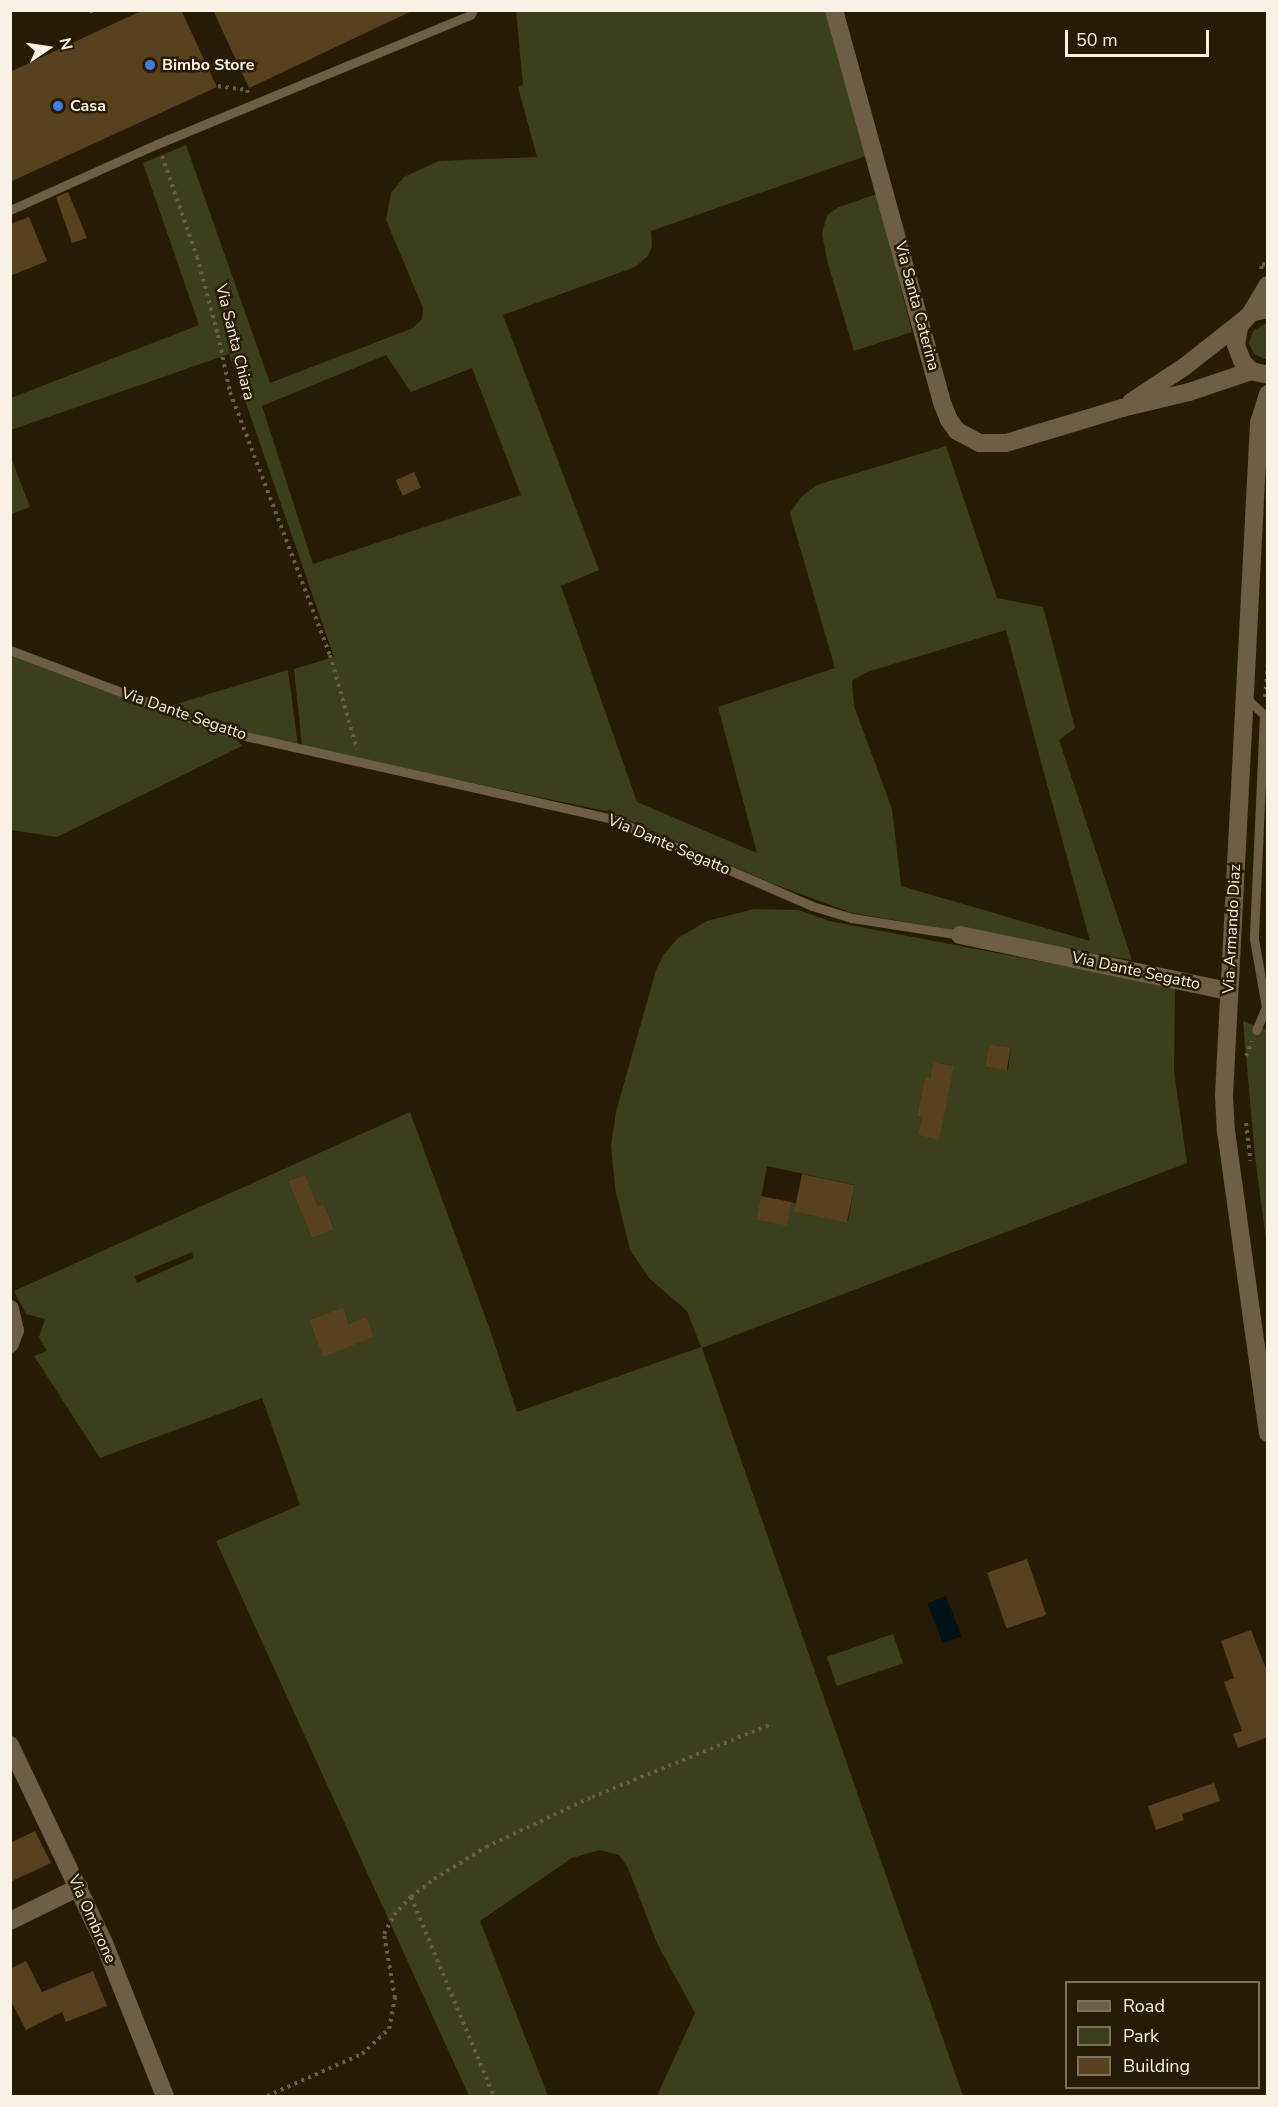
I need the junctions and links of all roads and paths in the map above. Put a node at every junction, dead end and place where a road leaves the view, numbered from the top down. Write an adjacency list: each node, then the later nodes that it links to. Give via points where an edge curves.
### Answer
1 (473, 10): 5 (lane, via 438,29)
2 (834, 10): 12 (street, Via Santa Caterina, via 953,426 974,442 999,445)
3 (218, 86): 4 (path)
4 (247, 90)
5 (157, 144): 6 (lane); 18 (path, Via Santa Chiara, via 197,257 230,392 330,655)
6 (10, 210)
7 (1268, 265): 8 (path, via 1262,264)
8 (1263, 279): 9 (street, Via Armando Diaz)
9 (1254, 314): 10 (street, Via Armando Diaz, via 1239,327 1236,345 1242,361); 12 (street, Via Santa Caterina)
10 (1259, 373): 12 (street, Via Santa Caterina); 13 (street, Via Armando Diaz)
11 (1268, 394): 13 (street, Via Armando Diaz)
12 (1122, 408)
13 (1259, 423): 16 (street, Via Armando Diaz)
14 (10, 650): 19 (lane, Via Dante Segatto, via 227,732 612,819 812,906 852,918)
15 (1268, 664): 17 (path)
16 (1244, 695): 17 (lane); 20 (street, Via Armando Diaz)
17 (1264, 716): 21 (lane, via 1254,939 1266,1006)
18 (351, 731)
19 (960, 935): 20 (street, Via Dante Segatto)
20 (1228, 991): 26 (street, Via Armando Diaz, via 1226,1131)
21 (1256, 1030)
22 (1245, 1119): 23 (path)
23 (1252, 1172)
24 (10, 1309): 25 (street, via 15,1330)
25 (10, 1344)
26 (1268, 1433)
27 (772, 1724): 30 (path, via 592,1797 486,1847)
28 (10, 1745): 29 (street, Via Ombrone)
29 (79, 1887): 31 (street); 32 (street, Via Ombrone)
30 (411, 1897): 33 (path, via 394,1915 384,1934 395,1998 388,2029 362,2054); 34 (path)
31 (10, 1921)
32 (165, 2097)
33 (267, 2097)
34 (494, 2097)

